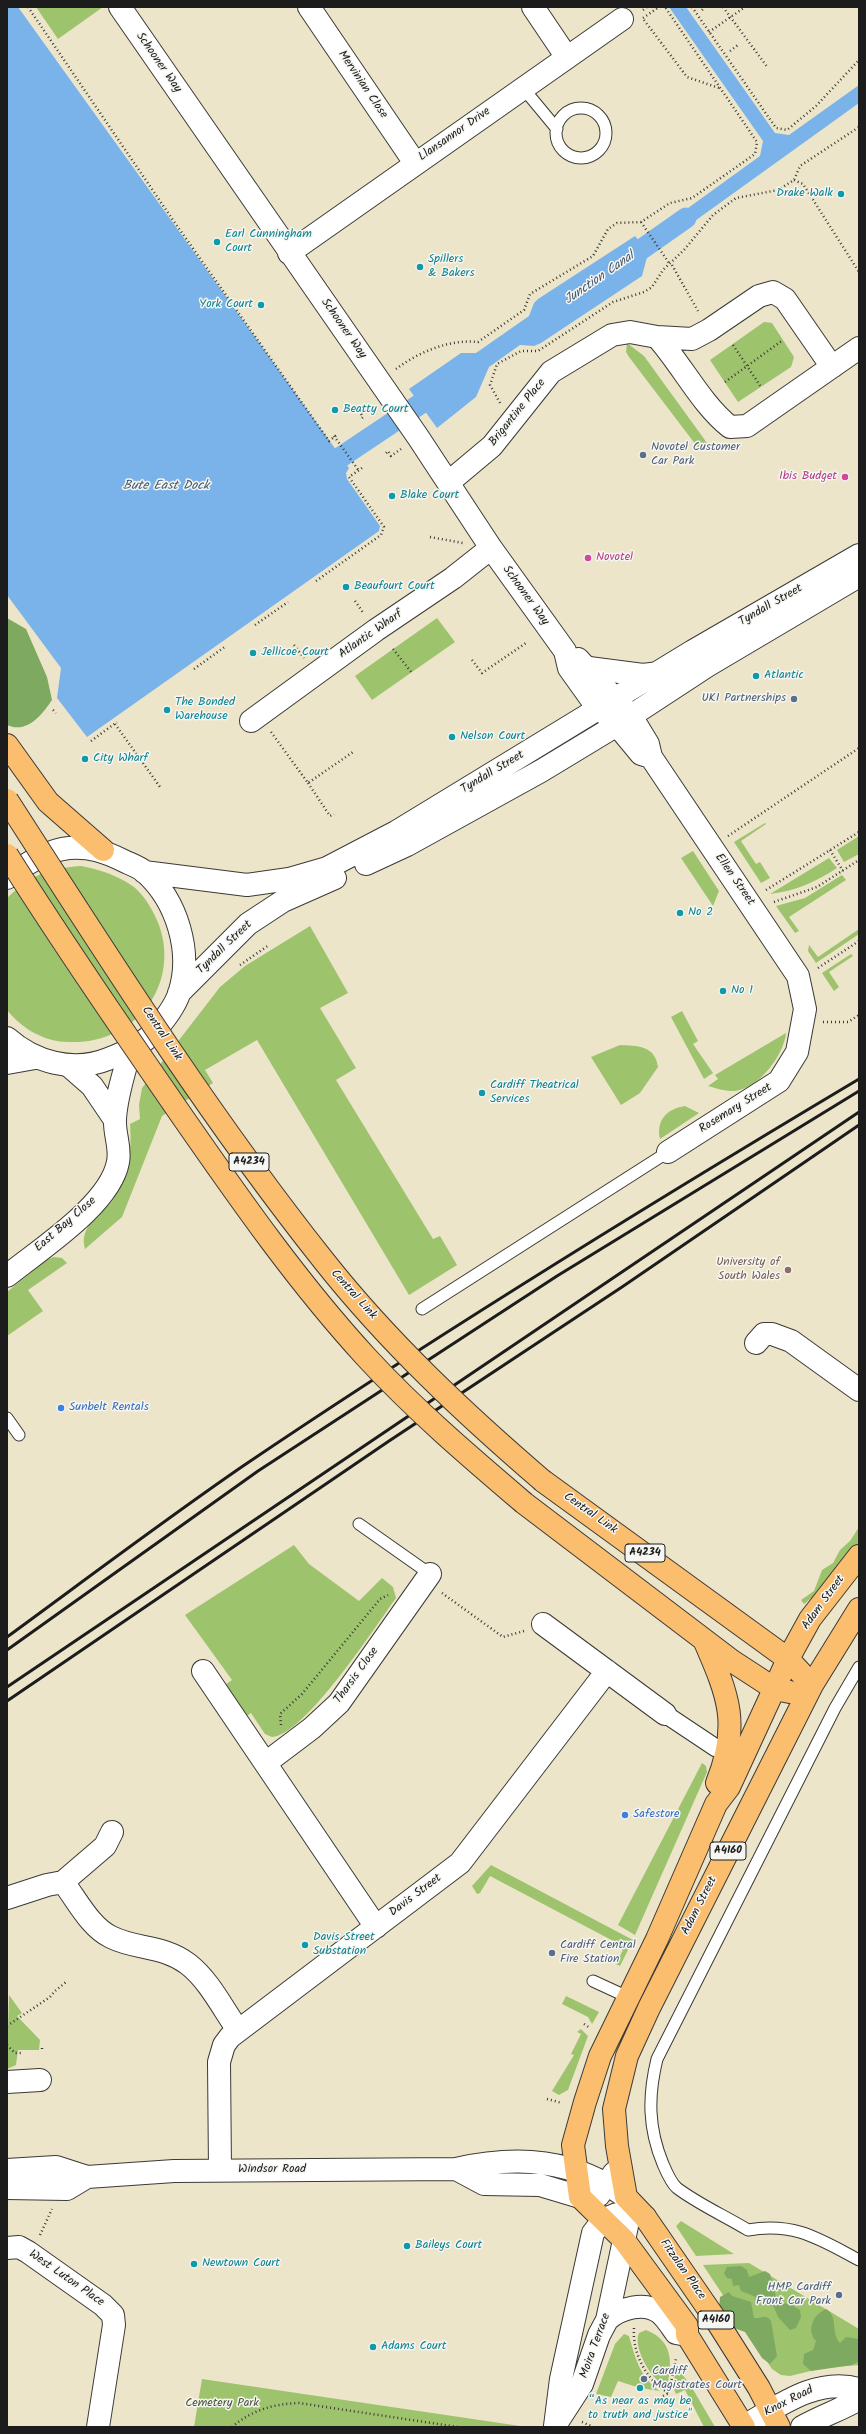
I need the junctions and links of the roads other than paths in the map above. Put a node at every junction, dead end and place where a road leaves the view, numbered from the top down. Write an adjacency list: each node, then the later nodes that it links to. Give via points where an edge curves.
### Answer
1 (120, 7): 9 (street, Schooner Way)
2 (309, 7): 8 (street, Mervinian Close)
3 (533, 7): 5 (street)
4 (622, 19): 5 (street, Llansannor Drive)
5 (566, 56): 6 (street, Llansannor Drive)
6 (523, 88): 7 (lane); 8 (street, Llansannor Drive)
7 (556, 129): 7 (lane, via 564,115 578,108 585,108 599,115 606,129 606,137 597,152 582,158 573,156 560,146)
8 (416, 163): 9 (street, Llansannor Drive)
9 (289, 253): 13 (street, Schooner Way, via 388,392)
10 (657, 337): 12 (street, Brigantine Place, via 692,339 710,330 759,296 773,292 786,299); 12 (street, via 719,418 730,427 747,426); 13 (street, Brigantine Place, via 630,332 612,335 551,372 492,446)
11 (859, 348): 12 (street)
12 (832, 367)
13 (448, 482): 14 (street, Schooner Way)
14 (491, 548): 17 (street, Schooner Way); 21 (street, Atlantic Wharf, via 453,578)
15 (859, 555): 19 (street, Tyndall Street)
16 (859, 576): 22 (street, Tyndall Street, via 707,666)
17 (565, 651): 18 (street, Schooner Way); 20 (street, Schooner Way, via 569,668)
18 (589, 668): 19 (street, via 643,675); 20 (street, Schooner Way)
19 (659, 673): 20 (street, Tyndall Street)
20 (607, 705): 22 (street, Ellen Street); 27 (street, Tyndall Street, via 396,832 327,868 289,879 247,885)
21 (255, 718)
22 (624, 720): 29 (street, Tyndall Street, via 541,771 407,845 270,908 237,934); 30 (street, Ellen Street, via 646,740 651,757 751,904 799,980)
23 (7, 745): 25 (main road, via 48,802)
24 (7, 800): 50 (main road, Central Link / A4234, bridge, via 135,997 235,1143 325,1263 393,1340 462,1409 543,1481)
25 (103, 850): 27 (street); 28 (street, via 68,848 28,862)
26 (7, 855): 49 (main road, A4234, bridge, via 103,1002 217,1166 301,1282 368,1359 440,1430 524,1503)
27 (144, 872): 29 (street, via 166,897 178,919 184,955)
28 (7, 878)
29 (179, 993): 32 (street, via 167,1015 151,1035)
30 (804, 1015): 37 (street, Rosemary Street, via 797,1052 779,1081)
31 (7, 1038): 33 (street)
32 (130, 1051): 35 (street, via 100,1062); 36 (street, East Bay Close)
33 (35, 1058): 34 (street); 35 (street)
34 (7, 1063)
35 (68, 1065): 36 (street, East Bay Close, via 92,1086)
36 (115, 1120): 38 (street, East Bay Close, via 118,1162 105,1189 73,1222)
37 (668, 1152): 39 (lane)
38 (7, 1276)
39 (422, 1308)
40 (756, 1343): 41 (street, via 764,1334 781,1336)
41 (859, 1390)
42 (7, 1418): 43 (lane)
43 (19, 1435)
44 (358, 1524): 46 (lane)
45 (859, 1556): 50 (main road, Adam Street / A4160, via 810,1619)
46 (424, 1583): 58 (street, Tharsis Close, via 339,1703 312,1728)
47 (858, 1610): 55 (main road, Adam Street / A4160)
48 (542, 1624): 53 (street)
49 (705, 1641): 54 (main road, A4234); 59 (main road, via 724,1689 731,1726 728,1752 717,1784)
50 (788, 1659): 54 (main road, Adam Street / A4160); 55 (main road, Central Link / A4234)
51 (859, 1667): 84 (lane, via 835,1708 657,2059 650,2104 656,2146 665,2170 676,2187 748,2230 766,2227 788,2228 814,2236)
52 (203, 1671): 58 (street)
53 (607, 1671): 56 (street); 63 (street, Davis Street, via 460,1863)
54 (775, 1690): 55 (main road, A4234); 59 (main road, Adam Street / A4160, via 729,1787)
55 (809, 1690): 66 (main road, Adam Street / A4160)
56 (665, 1714): 57 (street)
57 (716, 1748)
58 (267, 1762): 63 (street)
59 (716, 1804): 65 (main road, Adam Street / A4160, via 657,1939)
60 (112, 1832): 61 (street, via 105,1846)
61 (63, 1882): 62 (street); 67 (street, via 90,1919 110,1937 165,1950 189,1964 199,1974)
62 (7, 1898)
63 (376, 1927): 67 (street, Davis Street)
64 (593, 1981): 65 (lane)
65 (628, 1998): 66 (lane); 72 (main road, Adam Street / A4160, via 600,2056 576,2133 573,2150)
66 (648, 2008): 70 (main road, Adam Street / A4160, via 626,2056 617,2092 614,2121)
67 (238, 2030): 74 (street, Davis Street, via 224,2045 219,2062)
68 (40, 2080): 69 (street)
69 (7, 2082)
70 (617, 2146): 76 (street, via 617,2162); 79 (main road, Adam Street / A4160)
71 (456, 2169): 72 (street, Windsor Road, via 484,2163 527,2162 547,2162); 74 (street, Windsor Road); 78 (street, Windsor Road, via 484,2184 540,2185)
72 (575, 2169): 76 (street, Windsor Road); 78 (main road, A4160)
73 (7, 2170): 75 (street, Windsor Road, via 56,2167)
74 (220, 2170): 75 (street, Windsor Road)
75 (87, 2177): 77 (street, Windsor Road, via 63,2190)
76 (608, 2183): 78 (street, via 599,2195); 79 (street, Windsor Road)
77 (7, 2188)
78 (580, 2197): 80 (main road, A4160); 82 (street, Moira Terrace)
79 (633, 2209): 80 (street); 81 (street, Moira Terrace); 89 (main road, Fitzalan Place / A4160, via 718,2323)
80 (604, 2219): 81 (main road, A4160); 82 (street, Moira Terrace, via 593,2233)
81 (624, 2240): 85 (street, Moira Terrace); 86 (main road, A4160, via 687,2326)
82 (589, 2245): 90 (street, Moira Terrace, via 561,2379)
83 (7, 2248): 91 (street, West Luton Place, via 19,2246 103,2305 113,2315 114,2325)
84 (859, 2260)
85 (607, 2320): 86 (street, via 626,2309 646,2308 659,2313 676,2333); 90 (street, Moira Terrace, via 582,2384)
86 (687, 2335): 92 (main road, A4160)
87 (859, 2389): 89 (street, Knox Road, via 845,2385 816,2388)
88 (859, 2399): 93 (street)
89 (775, 2419): 92 (street, Knox Road)
90 (555, 2426)
91 (98, 2427)
92 (744, 2427)
93 (802, 2427)

